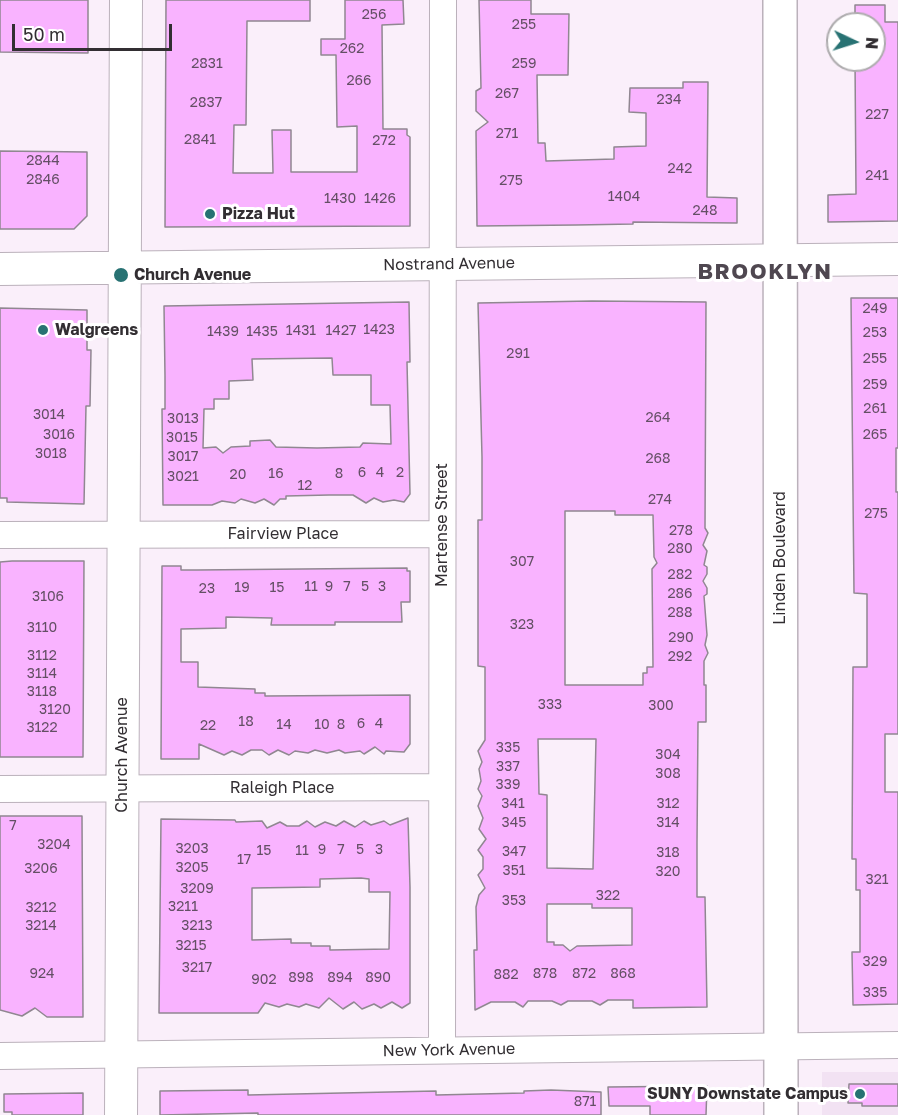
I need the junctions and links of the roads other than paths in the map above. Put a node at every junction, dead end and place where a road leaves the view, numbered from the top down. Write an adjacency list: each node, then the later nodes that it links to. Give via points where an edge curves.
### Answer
1 (126, 0): 7 (main road, Church Avenue)
2 (443, 0): 6 (street, Martense Street)
3 (780, 0): 5 (highway, Linden Boulevard)
4 (898, 259): 5 (main road, Nostrand Avenue)
5 (780, 260): 6 (main road, Nostrand Avenue); 15 (highway, Linden Boulevard)
6 (443, 264): 7 (main road, Nostrand Avenue); 10 (street, Martense Street)
7 (125, 268): 8 (main road, Nostrand Avenue); 9 (main road, Church Avenue)
8 (0, 269)
9 (124, 534): 10 (street, Fairview Place); 11 (street, Fairview Place); 12 (main road, Church Avenue)
10 (442, 534): 13 (street, Martense Street)
11 (0, 535)
12 (122, 788): 13 (street, Raleigh Place); 14 (street, Raleigh Place); 18 (main road, Church Avenue)
13 (442, 788): 17 (street, Martense Street)
14 (0, 789)
15 (780, 1046): 16 (street, New York Avenue); 17 (street, New York Avenue); 21 (highway, Linden Boulevard)
16 (898, 1046)
17 (442, 1049): 18 (street, New York Avenue)
18 (121, 1054): 19 (street, New York Avenue); 20 (main road, Church Avenue)
19 (0, 1056)
20 (121, 1115)
21 (781, 1115)

